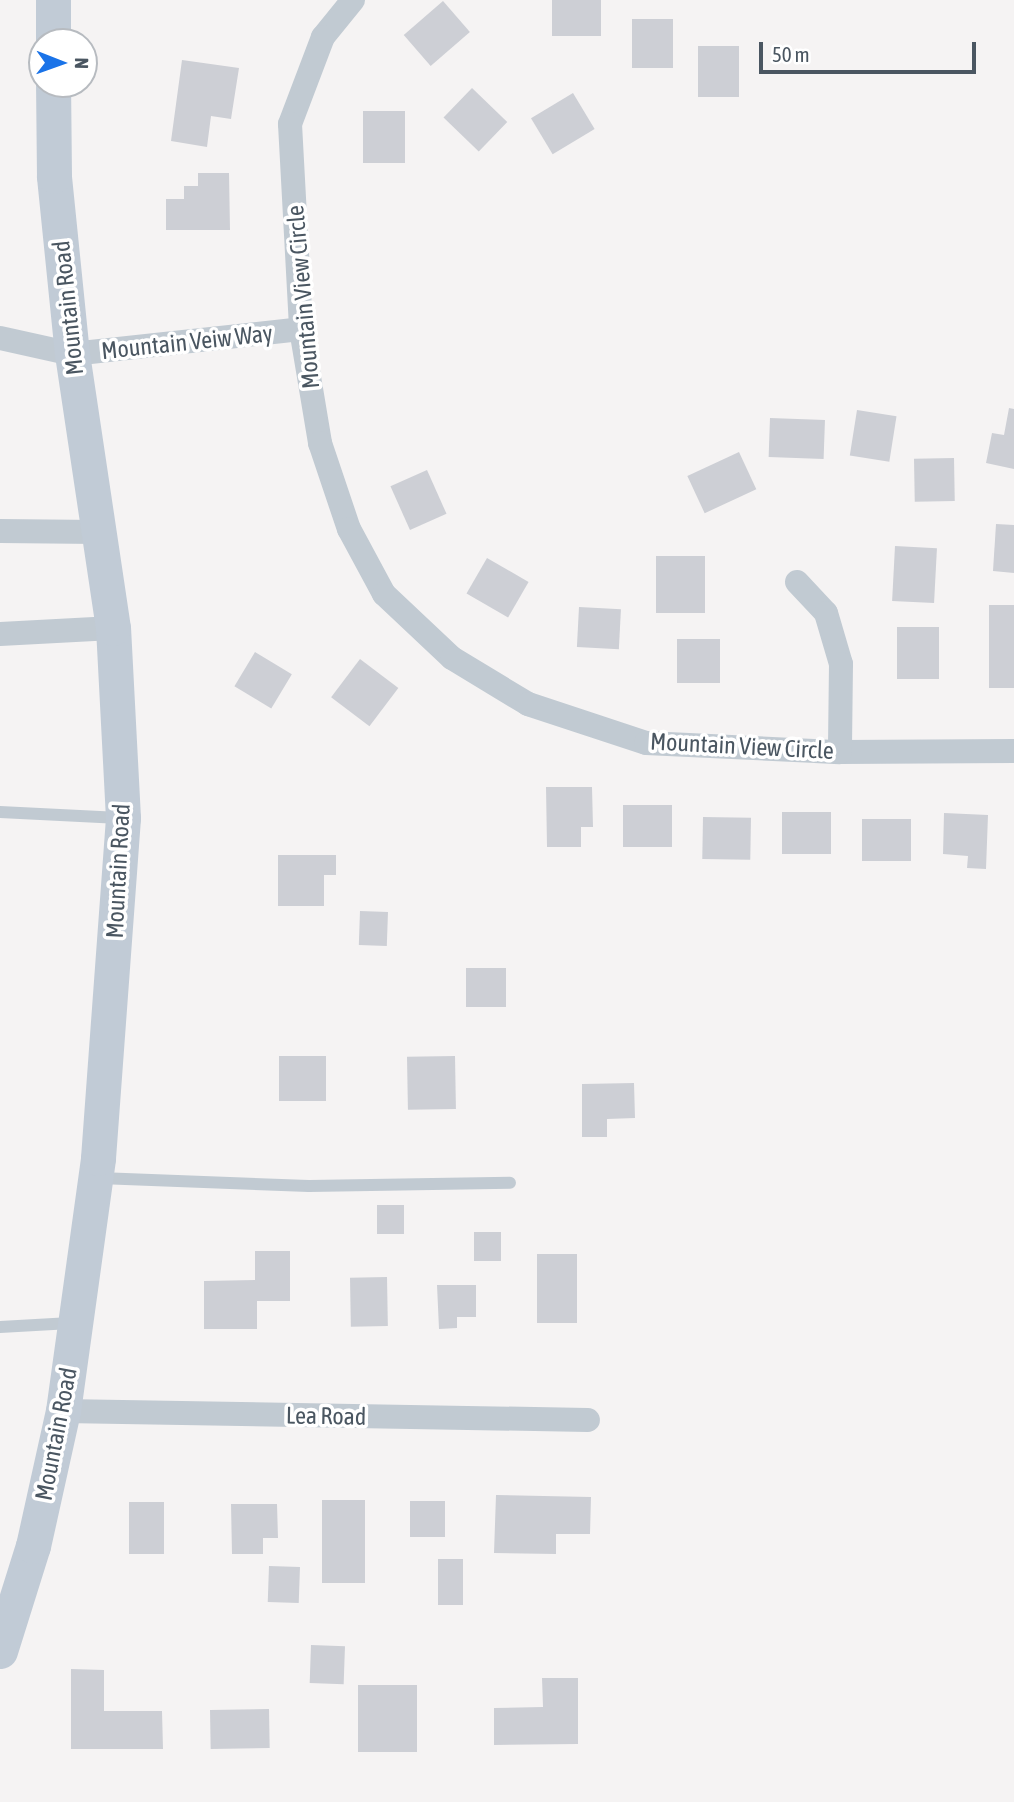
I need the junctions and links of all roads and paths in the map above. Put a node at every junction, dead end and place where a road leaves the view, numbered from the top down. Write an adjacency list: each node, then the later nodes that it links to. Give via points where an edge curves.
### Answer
1 (53, 0): 3 (main road)
2 (353, 0): 5 (street, Mountain View Circle, via 323,37 290,124)
3 (53, 28)
4 (53, 98): 7 (main road, Mountain Road, via 54,176)
5 (301, 329): 7 (street, Mountain Veiw Way); 14 (street, Mountain View Circle, via 320,443 349,529 384,594 452,658 528,704 646,743)
6 (0, 338): 7 (street, Mountain Veiw Way)
7 (72, 354): 9 (main road, Mountain Road)
8 (0, 531): 9 (street)
9 (98, 532): 11 (main road, Mountain Road)
10 (797, 582): 14 (street, via 826,613 841,664)
11 (113, 628): 12 (street); 16 (main road, Mountain Road)
12 (0, 634)
13 (1014, 751): 14 (street, Mountain View Circle)
14 (840, 752)
15 (0, 812): 16 (lane)
16 (123, 818): 17 (main road, Mountain Road)
17 (95, 1178): 18 (lane, via 309,1186); 19 (main road, Mountain Road)
18 (510, 1183)
19 (75, 1323): 20 (lane); 21 (main road, Mountain Road)
20 (0, 1327)
21 (63, 1411): 22 (street, Lea Road); 23 (main road, Mountain Road, via 33,1546)
22 (589, 1420)
23 (0, 1651)

